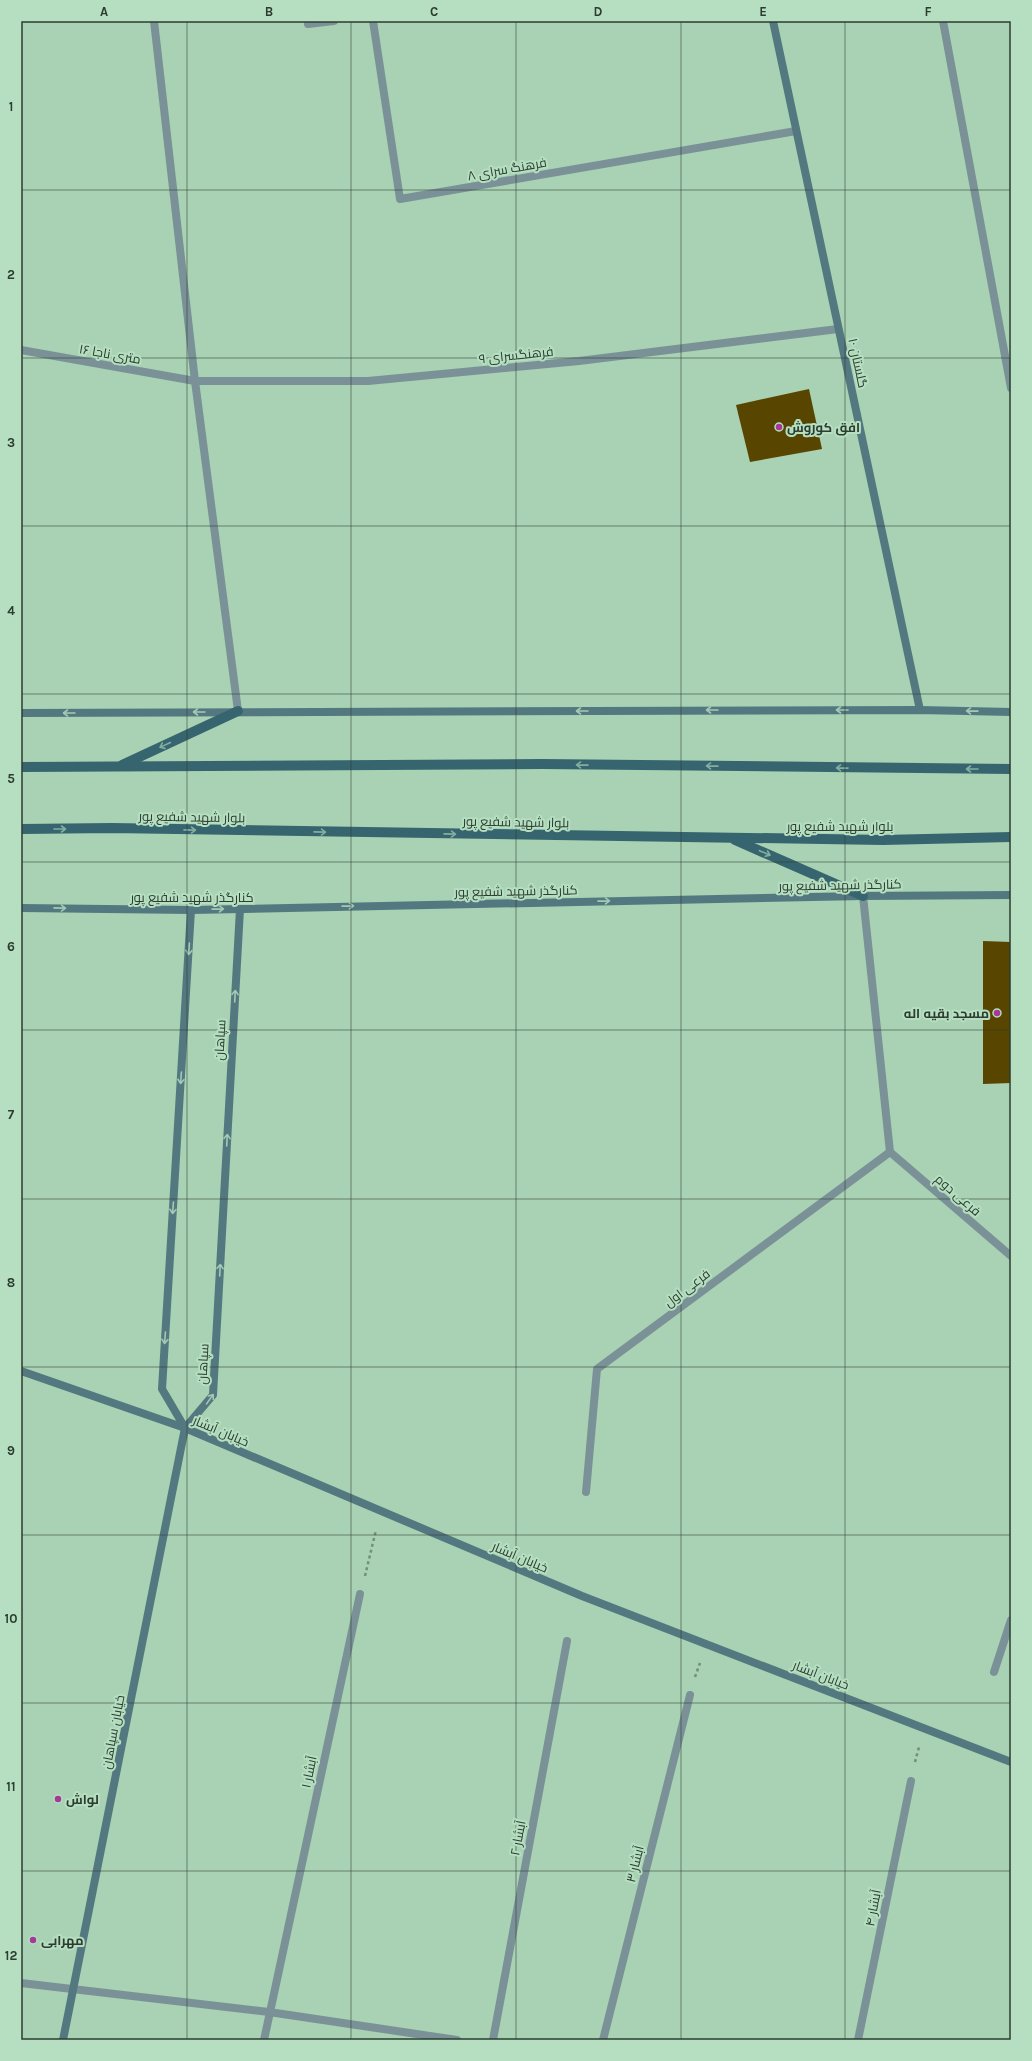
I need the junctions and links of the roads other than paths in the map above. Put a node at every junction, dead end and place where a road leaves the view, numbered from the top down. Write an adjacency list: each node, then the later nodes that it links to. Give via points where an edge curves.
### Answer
1 (154, 21): 10 (street)
2 (334, 21): 6 (street)
3 (374, 21): 7 (street, فرهنگ سرای ۸, via 400,199)
4 (772, 21): 7 (street, گلستان ۱۰)
5 (943, 21): 11 (street)
6 (308, 24)
7 (796, 131): 8 (street, گلستان ۱۰)
8 (838, 329): 10 (street, فرهنگسرای ۹, via 579,361 368,382); 12 (street, گلستان ۱۰)
9 (21, 350): 10 (street, ۱۶ متری ناجا)
10 (195, 381): 13 (street)
11 (1011, 388)
12 (920, 710): 13 (street, one-way to 13); 14 (street, one-way to 12)
13 (238, 711): 15 (street, one-way to 15); 17 (main road, one-way to 17)
14 (1011, 712)
15 (21, 713)
16 (21, 767): 17 (main road)
17 (118, 767): 18 (main road, one-way to 17, via 542,764)
18 (1011, 769)
19 (21, 829): 21 (main road, بلوار شهید شفیع پور, one-way to 21, via 120,828)
20 (1011, 837): 21 (main road, بلوار شهید شفیع پور, via 883,840)
21 (729, 838): 23 (main road, one-way to 23)
22 (1011, 895): 23 (street, کنارگذر شهید شفیع پور)
23 (863, 896): 25 (street, کنارگذر شهید شفیع پور, one-way to 23); 27 (street)
24 (21, 908): 26 (street, کنارگذر شهید شفیع پور, one-way to 26)
25 (240, 909): 26 (street, کنارگذر شهید شفیع پور, one-way to 25); 30 (street, سپاهان, one-way to 25, via 213,1395)
26 (191, 910): 30 (street, one-way to 30, via 162,1389)
27 (890, 1152): 28 (street, فرعی دوم); 31 (street, فرعی اول, via 597,1369)
28 (1011, 1256)
29 (21, 1371): 30 (street, خیابان آبشار)
30 (185, 1428): 37 (street, خیابان آبشار, via 582,1596); 40 (street, خیابان سپاهان)
31 (586, 1492)
32 (360, 1594): 41 (street, آبشار ۱)
33 (1011, 1620): 35 (street)
34 (567, 1641): 45 (street, آبشار ۲)
35 (994, 1672)
36 (690, 1694): 46 (street, آبشار ۳)
37 (1011, 1762)
38 (911, 1781): 47 (street, آبشار ۴)
39 (21, 1983): 40 (street)
40 (74, 1990): 41 (street); 42 (street, خیابان سپاهان)
41 (269, 2012): 43 (street, آبشار ۱); 44 (street)
42 (63, 2040)
43 (264, 2040)
44 (457, 2040)
45 (493, 2040)
46 (603, 2040)
47 (858, 2040)

